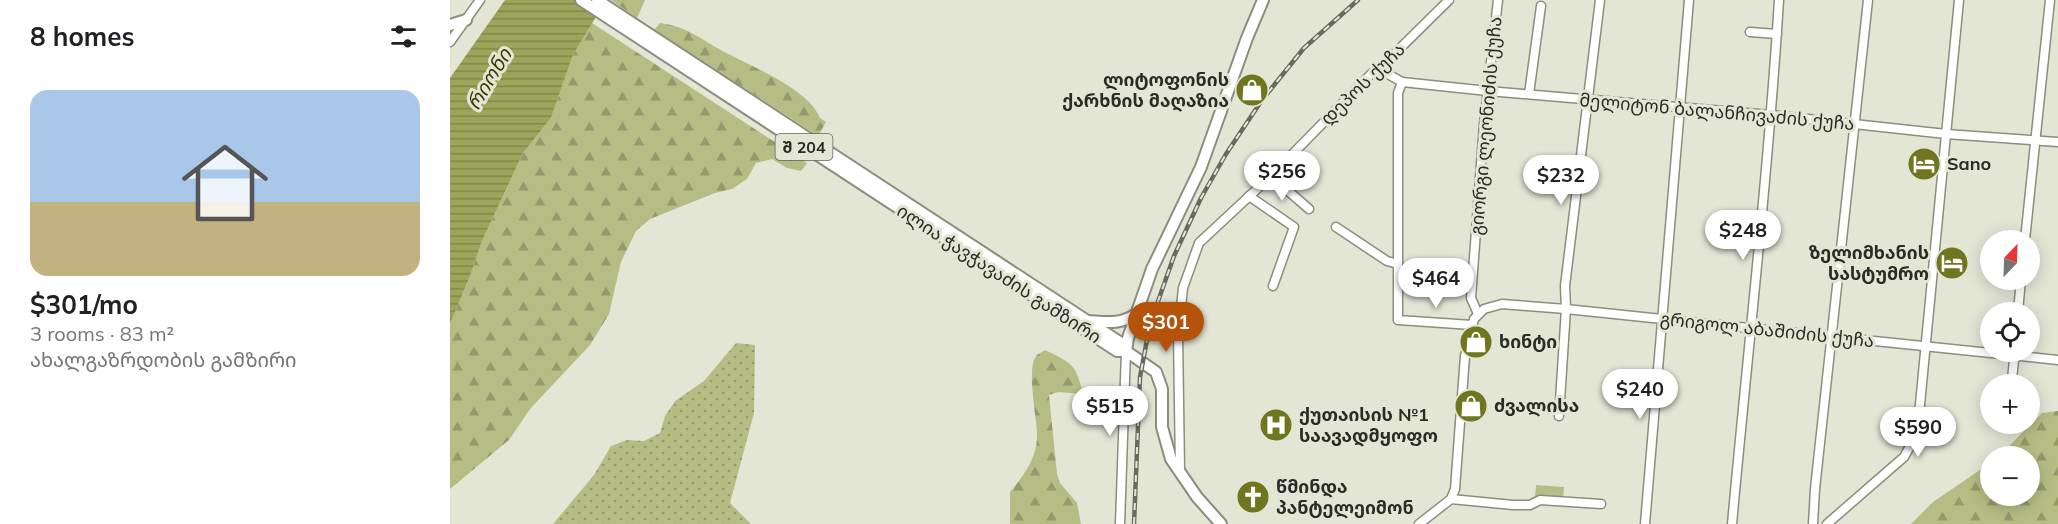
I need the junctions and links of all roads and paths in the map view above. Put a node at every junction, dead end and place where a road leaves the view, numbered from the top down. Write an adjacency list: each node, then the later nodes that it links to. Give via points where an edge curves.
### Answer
1 (480, 0): 14 (street)
2 (581, 0): 37 (main road, ილია ჭავჭავაძის გამზირი / შ 204)
3 (597, 0): 37 (main road, ილია ჭავჭავაძის გამზირი / შ 204)
4 (1263, 0): 39 (main road, via 1201,167 1152,270)
5 (1449, 0): 19 (street, დეპოს ქუჩა)
6 (1498, 0): 21 (street, გიორგი ლეონიძის ქუჩა)
7 (1600, 0): 23 (street)
8 (1689, 0): 24 (street)
9 (1779, 0): 17 (street)
10 (1868, 0): 26 (street)
11 (1959, 0): 27 (street)
12 (2050, 0): 28 (street)
13 (1541, 6): 22 (street)
14 (466, 20): 15 (main road); 18 (street)
15 (450, 25)
16 (1750, 32): 17 (street)
17 (1777, 34): 25 (street)
18 (450, 42)
19 (1379, 69): 20 (street, მელიტონ ბალანჩივაძის ქუჩა); 30 (street, დეპოს ქუჩა)
20 (1402, 82): 21 (street, მელიტონ ბალანჩივაძის ქუჩა); 35 (street, via 1398,93)
21 (1488, 91): 22 (street, მელიტონ ბალანჩივაძის ქუჩა); 40 (street, გიორგი ლეონიძის ქუჩა, via 1471,298)
22 (1529, 94): 23 (street, მელიტონ ბალანჩივაძის ქუჩა)
23 (1586, 99): 24 (street, მელიტონ ბალანჩივაძის ქუჩა); 38 (street, via 1565,286)
24 (1680, 108): 25 (street, მელიტონ ბალანჩივაძის ქუჩა); 41 (street)
25 (1771, 115): 26 (street, მელიტონ ბალანჩივაძის ქუჩა); 44 (street)
26 (1856, 124): 27 (street, მელიტონ ბალანჩივაძის ქუჩა); 45 (street)
27 (1946, 134): 28 (street, მელიტონ ბალანჩივაძის ქუჩა); 46 (street)
28 (2035, 141): 29 (street, მელიტონ ბალანჩივაძის ქუჩა); 34 (street)
29 (2058, 142)
30 (1272, 176): 31 (street, დეპოს ქუჩა); 32 (street)
31 (1249, 196): 36 (street, via 1294,226); 52 (street, დეპოს ქუჩა, via 1199,243 1182,288 1178,335)
32 (1309, 208)
33 (1336, 227): 35 (street, via 1387,261)
34 (2026, 230)
35 (1398, 264): 43 (street, via 1398,320)
36 (1273, 286)
37 (1028, 289): 42 (main road, ილია ჭავჭავაძის გამზირი / შ 204); 47 (main road, ილია ჭავჭავაძის გამზირი / შ 204, via 1117,351)
38 (1566, 309): 40 (street, გრიგოლ აბაშიძის ქუჩა, via 1502,304); 41 (street, გრიგოლ აბაშიძის ქუჩა); 51 (street)
39 (1136, 314): 42 (main road, via 1126,321); 47 (main road)
40 (1478, 314): 43 (street)
41 (1662, 318): 44 (street, გრიგოლ აბაშიძის ქუჩა); 58 (street)
42 (1088, 321): 47 (main road, ილია ჭავჭავაძის გამზირი / შ 204, via 1124,345)
43 (1472, 325): 53 (street, via 1465,356 1457,479)
44 (1749, 328): 45 (street, გრიგოლ აბაშიძის ქუჩა); 59 (street)
45 (1832, 336): 46 (street, გრიგოლ აბაშიძის ქუჩა); 60 (street)
46 (1926, 348): 48 (street, გრიგოლ აბაშიძის ქუჩა); 61 (street, via 1918,425 1909,450)
47 (1126, 351): 52 (main road, შ 204, via 1152,368 1158,377 1162,389 1162,427 1171,459); 55 (street)
48 (1980, 352)
49 (2040, 358): 50 (street, გრიგოლ აბაშიძის ქუჩა)
50 (2058, 360)
51 (1559, 416)
52 (1180, 471): 56 (main road, შ 204)
53 (1451, 499): 54 (street, via 1513,506 1540,500); 57 (street)
54 (1601, 504)
55 (1120, 524)
56 (1221, 524)
57 (1419, 524)
58 (1645, 524)
59 (1732, 524)
60 (1813, 524)
61 (1827, 524)

